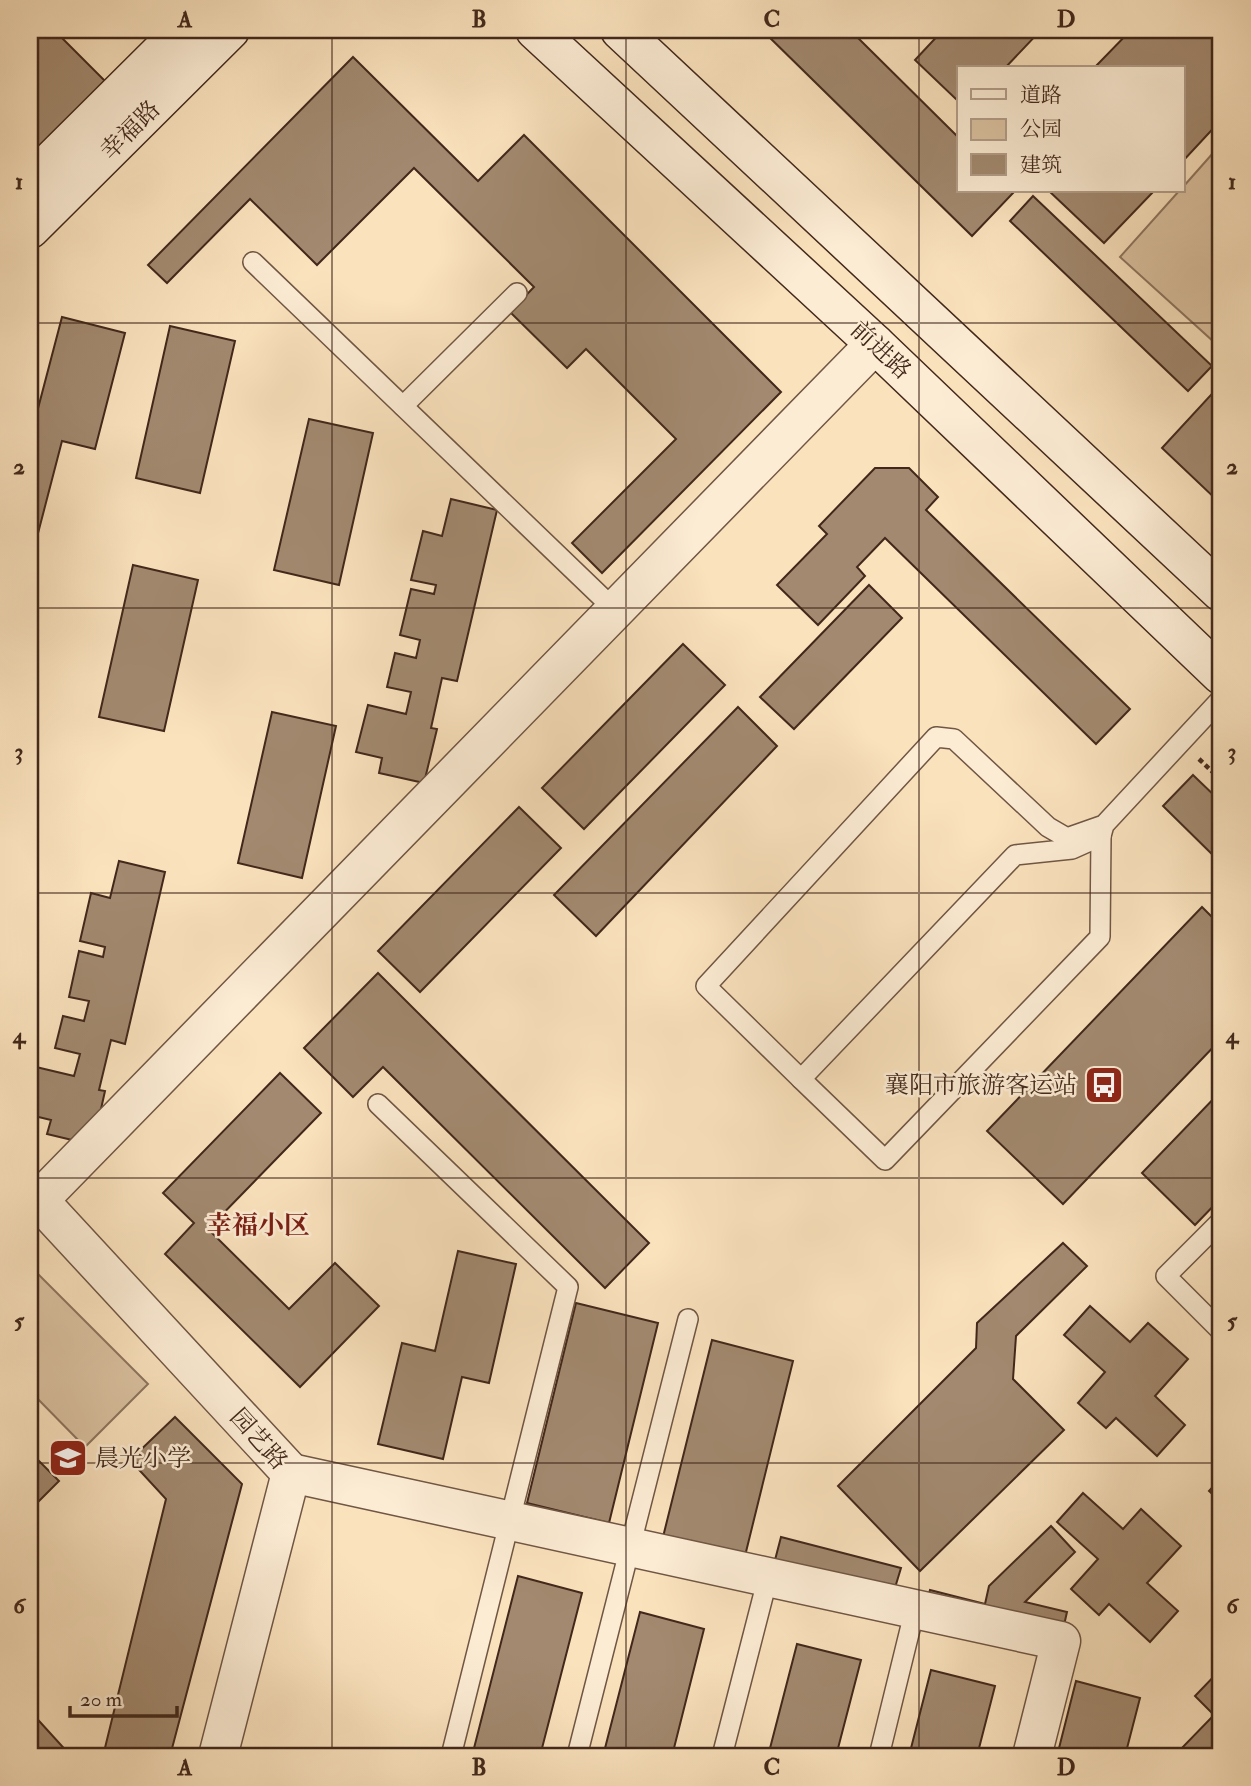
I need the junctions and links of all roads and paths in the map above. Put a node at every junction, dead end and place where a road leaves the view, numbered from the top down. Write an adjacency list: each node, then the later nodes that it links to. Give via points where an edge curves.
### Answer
1 (183, 30): 5 (street, 幸福路)
2 (230, 30): 6 (street, 幸福路)
3 (535, 30): 9 (street, 前进路)
4 (620, 30): 11 (street)
5 (30, 182)
6 (30, 229)
7 (253, 262): 10 (lane)
8 (517, 293): 10 (lane)
9 (875, 344): 12 (street); 13 (street, 前进路)
10 (403, 406): 12 (lane)
11 (1221, 592)
12 (615, 610): 18 (street)
13 (1221, 675)
14 (1221, 699): 15 (lane)
15 (1103, 831): 16 (lane, via 1072,849 1015,855); 16 (lane, via 1100,937 885,1160); 16 (lane, via 1067,838 1048,827 954,739 936,737 706,986)
16 (802, 1079)
17 (378, 1104): 23 (lane, via 568,1287)
18 (33, 1200): 22 (street, 园艺路)
19 (1221, 1221): 21 (lane, via 1166,1276)
20 (688, 1319): 24 (lane)
21 (1221, 1331)
22 (291, 1472): 23 (street); 27 (street, 园艺路)
23 (510, 1520): 24 (street); 28 (lane)
24 (631, 1547): 25 (street); 29 (lane)
25 (768, 1577): 26 (street); 30 (lane)
26 (915, 1609): 31 (lane); 32 (street, via 1061,1641)
27 (218, 1756)
28 (451, 1756)
29 (577, 1756)
30 (722, 1756)
31 (879, 1756)
32 (1032, 1756)

